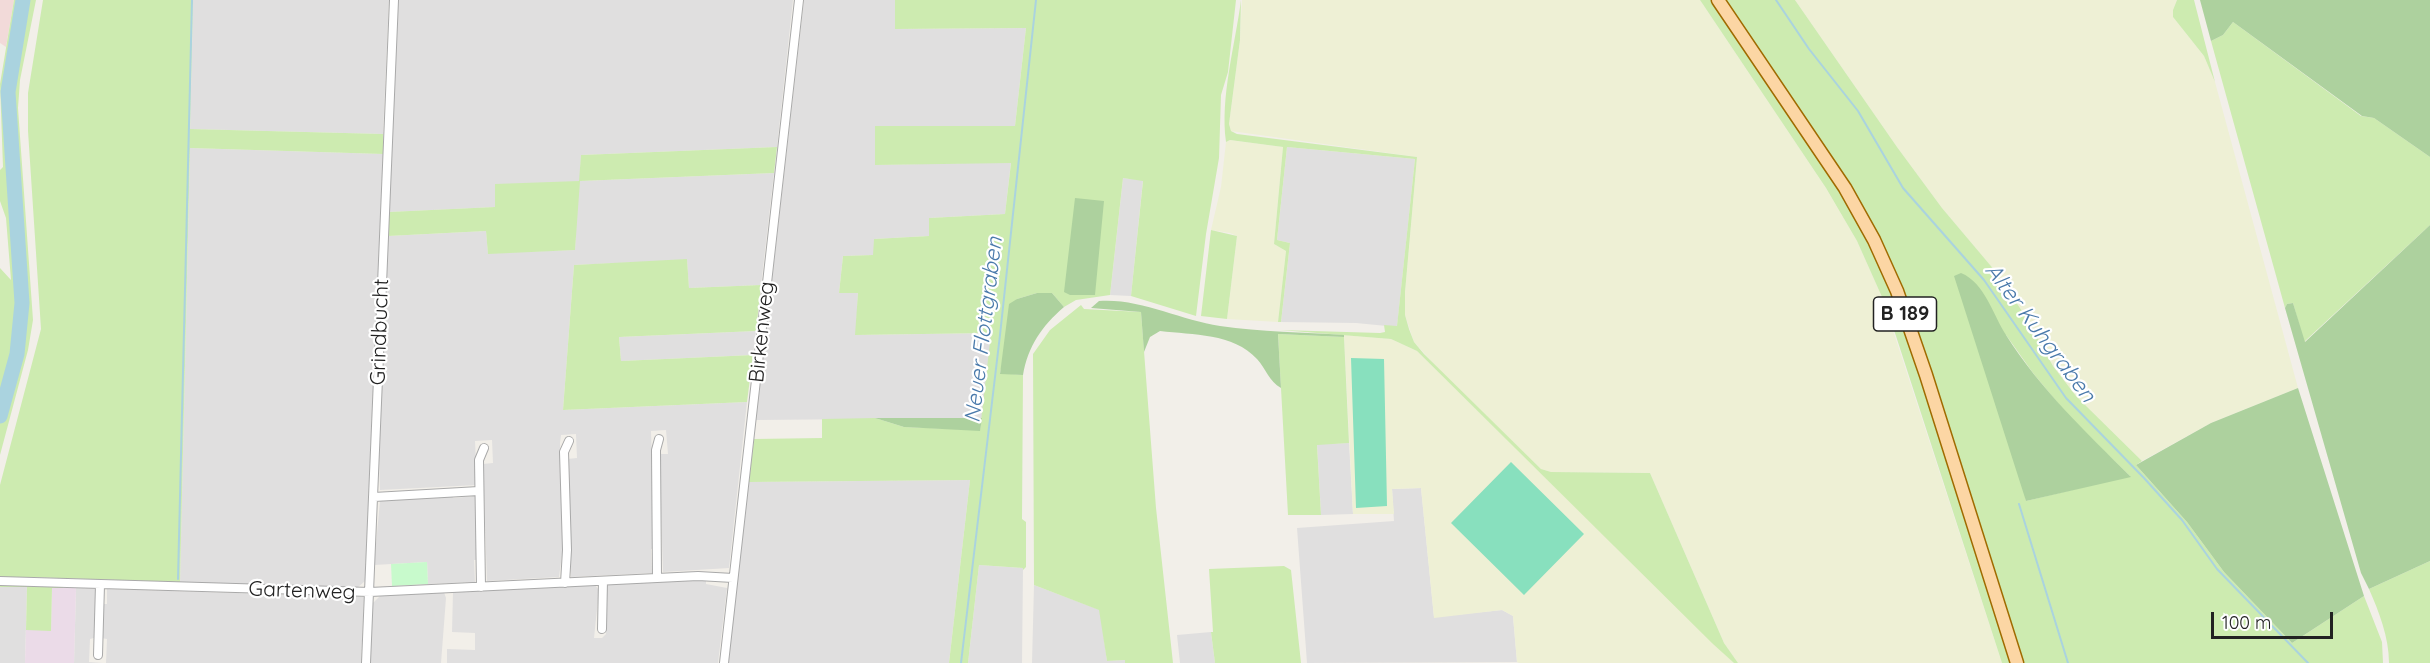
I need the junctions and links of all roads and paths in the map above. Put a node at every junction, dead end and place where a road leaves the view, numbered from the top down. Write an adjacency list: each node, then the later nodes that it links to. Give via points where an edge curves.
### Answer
1 (394, 0): 8 (street, Grindbucht)
2 (799, 0): 10 (street, Birkenweg)
3 (1718, 0): 21 (main road, B 189, via 1845,188 1897,291)
4 (658, 439): 9 (street)
5 (569, 441): 13 (street, via 564,452)
6 (484, 448): 7 (street, via 479,460)
7 (479, 491): 8 (street); 15 (street)
8 (374, 497): 16 (street, Grindbucht)
9 (657, 578): 10 (street, Gartenweg); 12 (street, Gartenweg)
10 (733, 578): 20 (street, Birkenweg)
11 (0, 581): 14 (street, Gartenweg)
12 (603, 581): 13 (street, Gartenweg); 17 (street)
13 (565, 583): 15 (street, Gartenweg)
14 (99, 585): 16 (street, Gartenweg); 18 (street)
15 (480, 587): 16 (street, Gartenweg)
16 (370, 592): 19 (street, Grindbucht)
17 (602, 629)
18 (98, 655)
19 (366, 663)
20 (724, 663)
21 (2017, 663)

